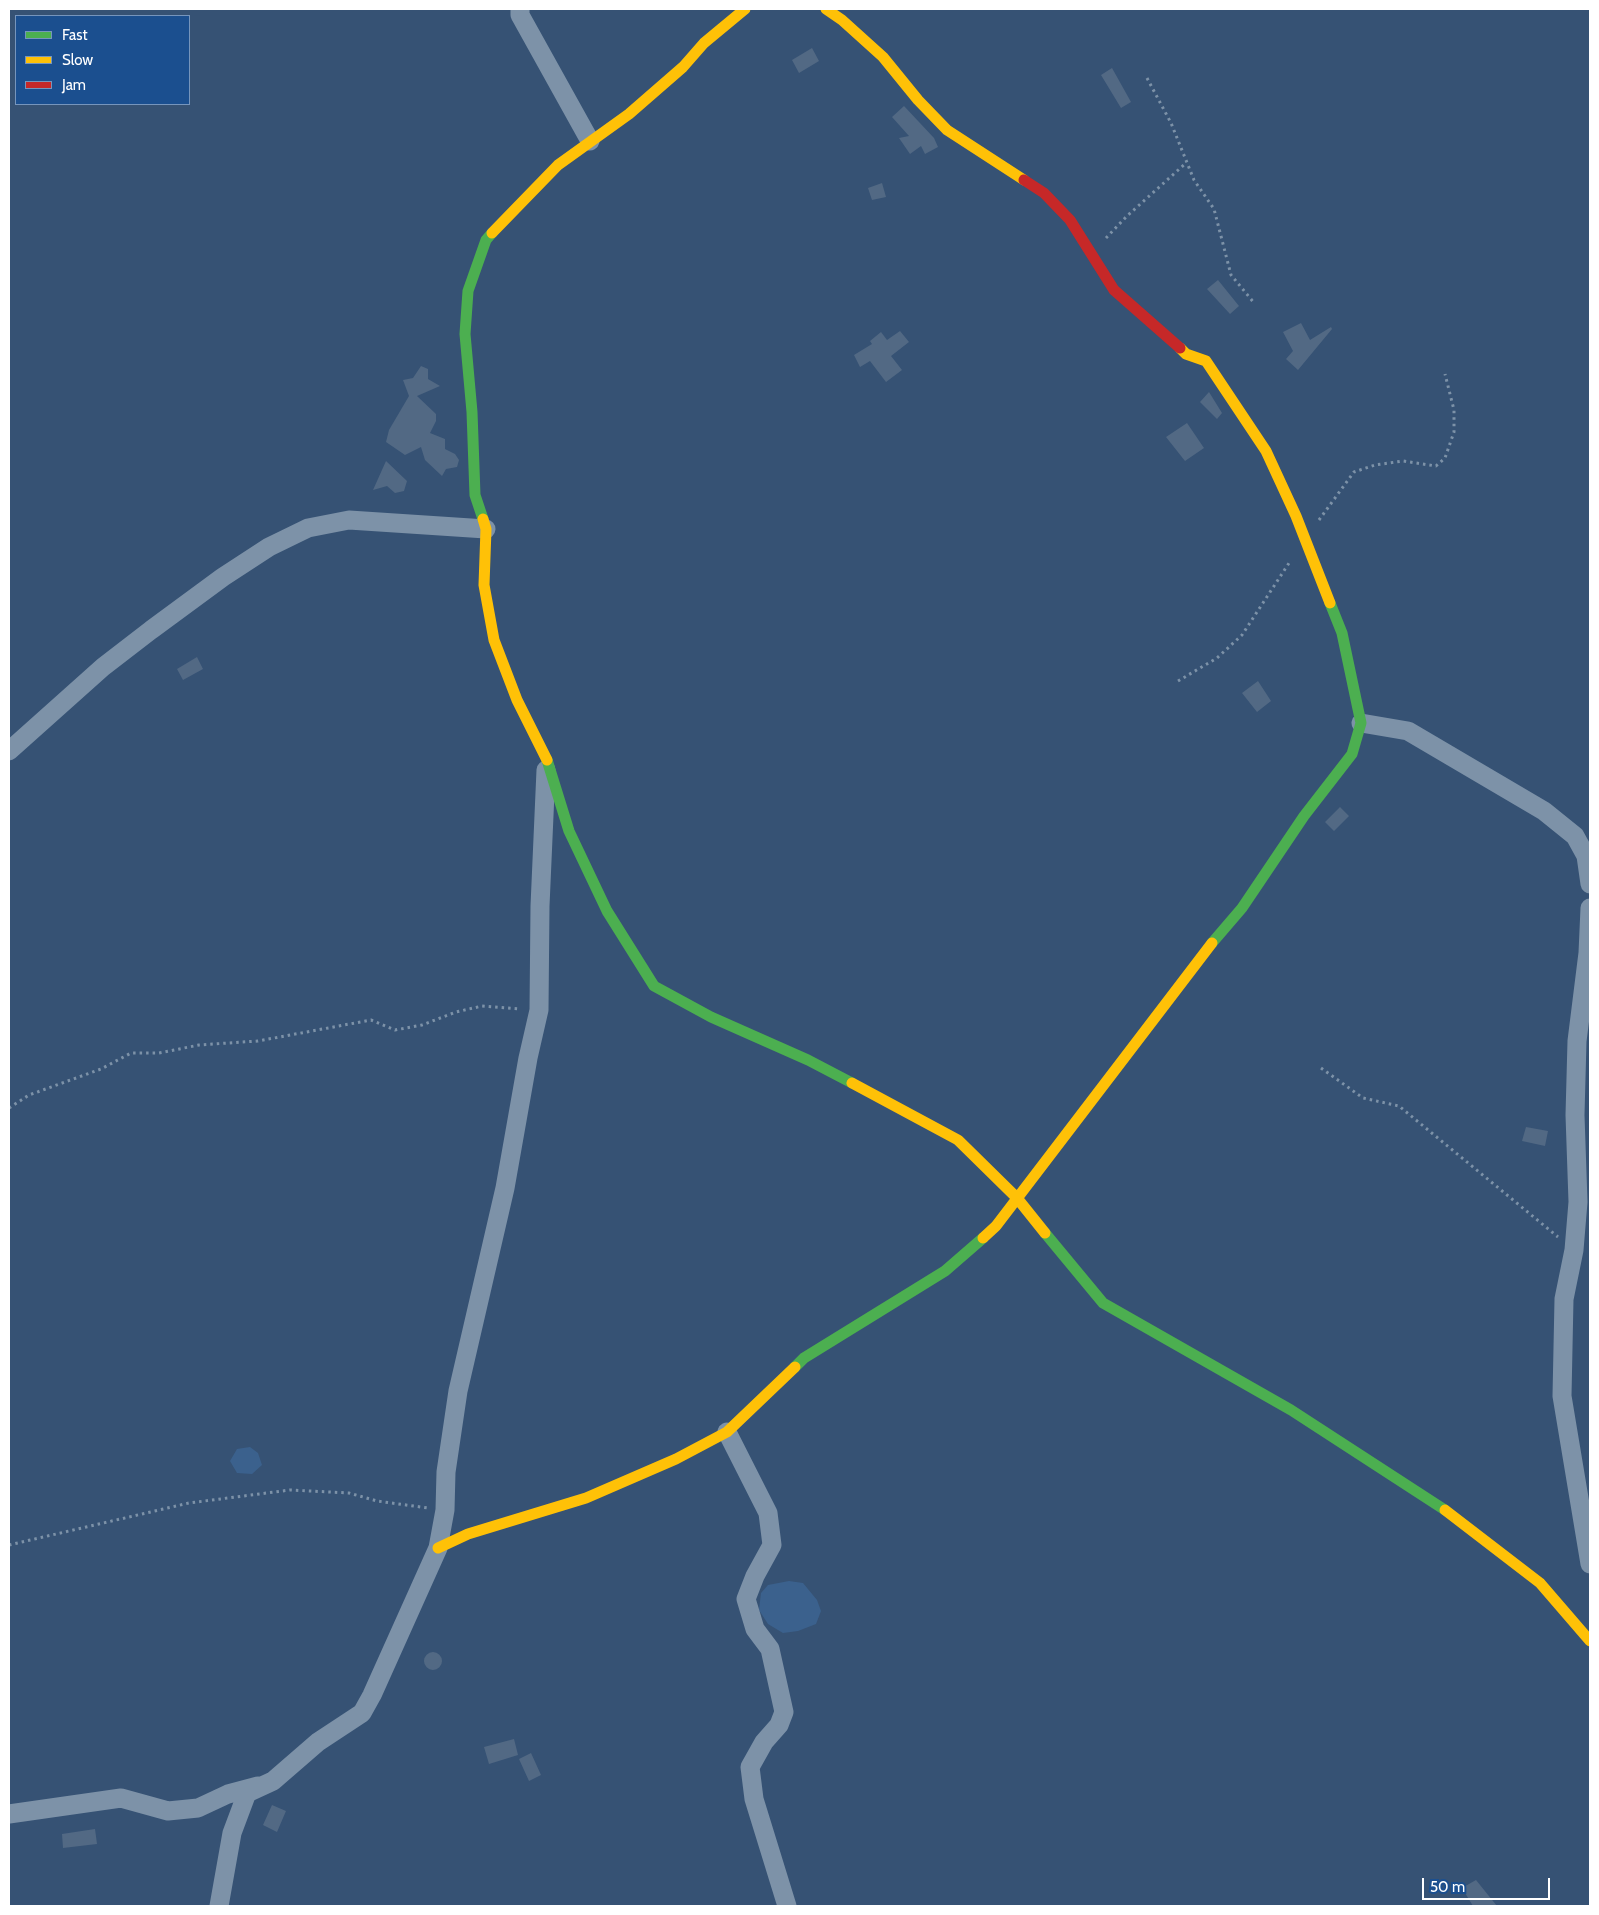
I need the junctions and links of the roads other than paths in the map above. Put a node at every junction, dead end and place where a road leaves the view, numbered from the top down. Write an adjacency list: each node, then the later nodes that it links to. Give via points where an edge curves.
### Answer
1 (520, 9): 6 (street, via 520,15)
2 (723, 9): 5 (street)
3 (745, 9): 5 (street)
4 (826, 9): 8 (street, via 883,56 947,130 1044,193 1070,220 1114,290 1186,354 1206,361 1266,451 1305,540 1342,633)
5 (704, 43): 6 (street, via 656,92)
6 (590, 141): 7 (street, via 558,165 486,240 468,291 465,334 475,495)
7 (486, 529): 9 (street, via 349,520 308,528 269,547 144,635); 10 (street, via 484,585 494,640 517,700)
8 (1361, 723): 11 (street, via 1408,730 1544,811 1574,836 1586,856); 13 (street, via 1352,754 1304,816 1248,900 1201,956)
9 (9, 751)
10 (546, 757): 13 (street, via 573,840 607,911 654,986 711,1017 808,1060 958,1140); 15 (street, via 539,1010 505,1188 458,1391 446,1472 446,1510)
11 (1590, 884)
12 (1590, 908): 16 (street, via 1577,1041 1574,1115 1578,1202 1574,1250 1564,1298 1562,1396)
13 (1017, 1198): 14 (street, via 996,1226 945,1271 804,1358); 17 (street, via 1103,1303 1290,1410 1436,1504 1540,1583)
14 (727, 1432): 15 (street, via 676,1459 586,1498 468,1534); 21 (street, via 768,1513 772,1545 746,1599 755,1629 770,1649 784,1712 779,1725 764,1742 750,1767 754,1799)
15 (438, 1548): 18 (street, via 362,1714 318,1742)
16 (1590, 1564)
17 (1590, 1641)
18 (273, 1781): 19 (street, via 228,1794 198,1808 168,1811 121,1798); 20 (street, via 247,1793 232,1833)
19 (9, 1814)
20 (220, 1906)
21 (787, 1906)

